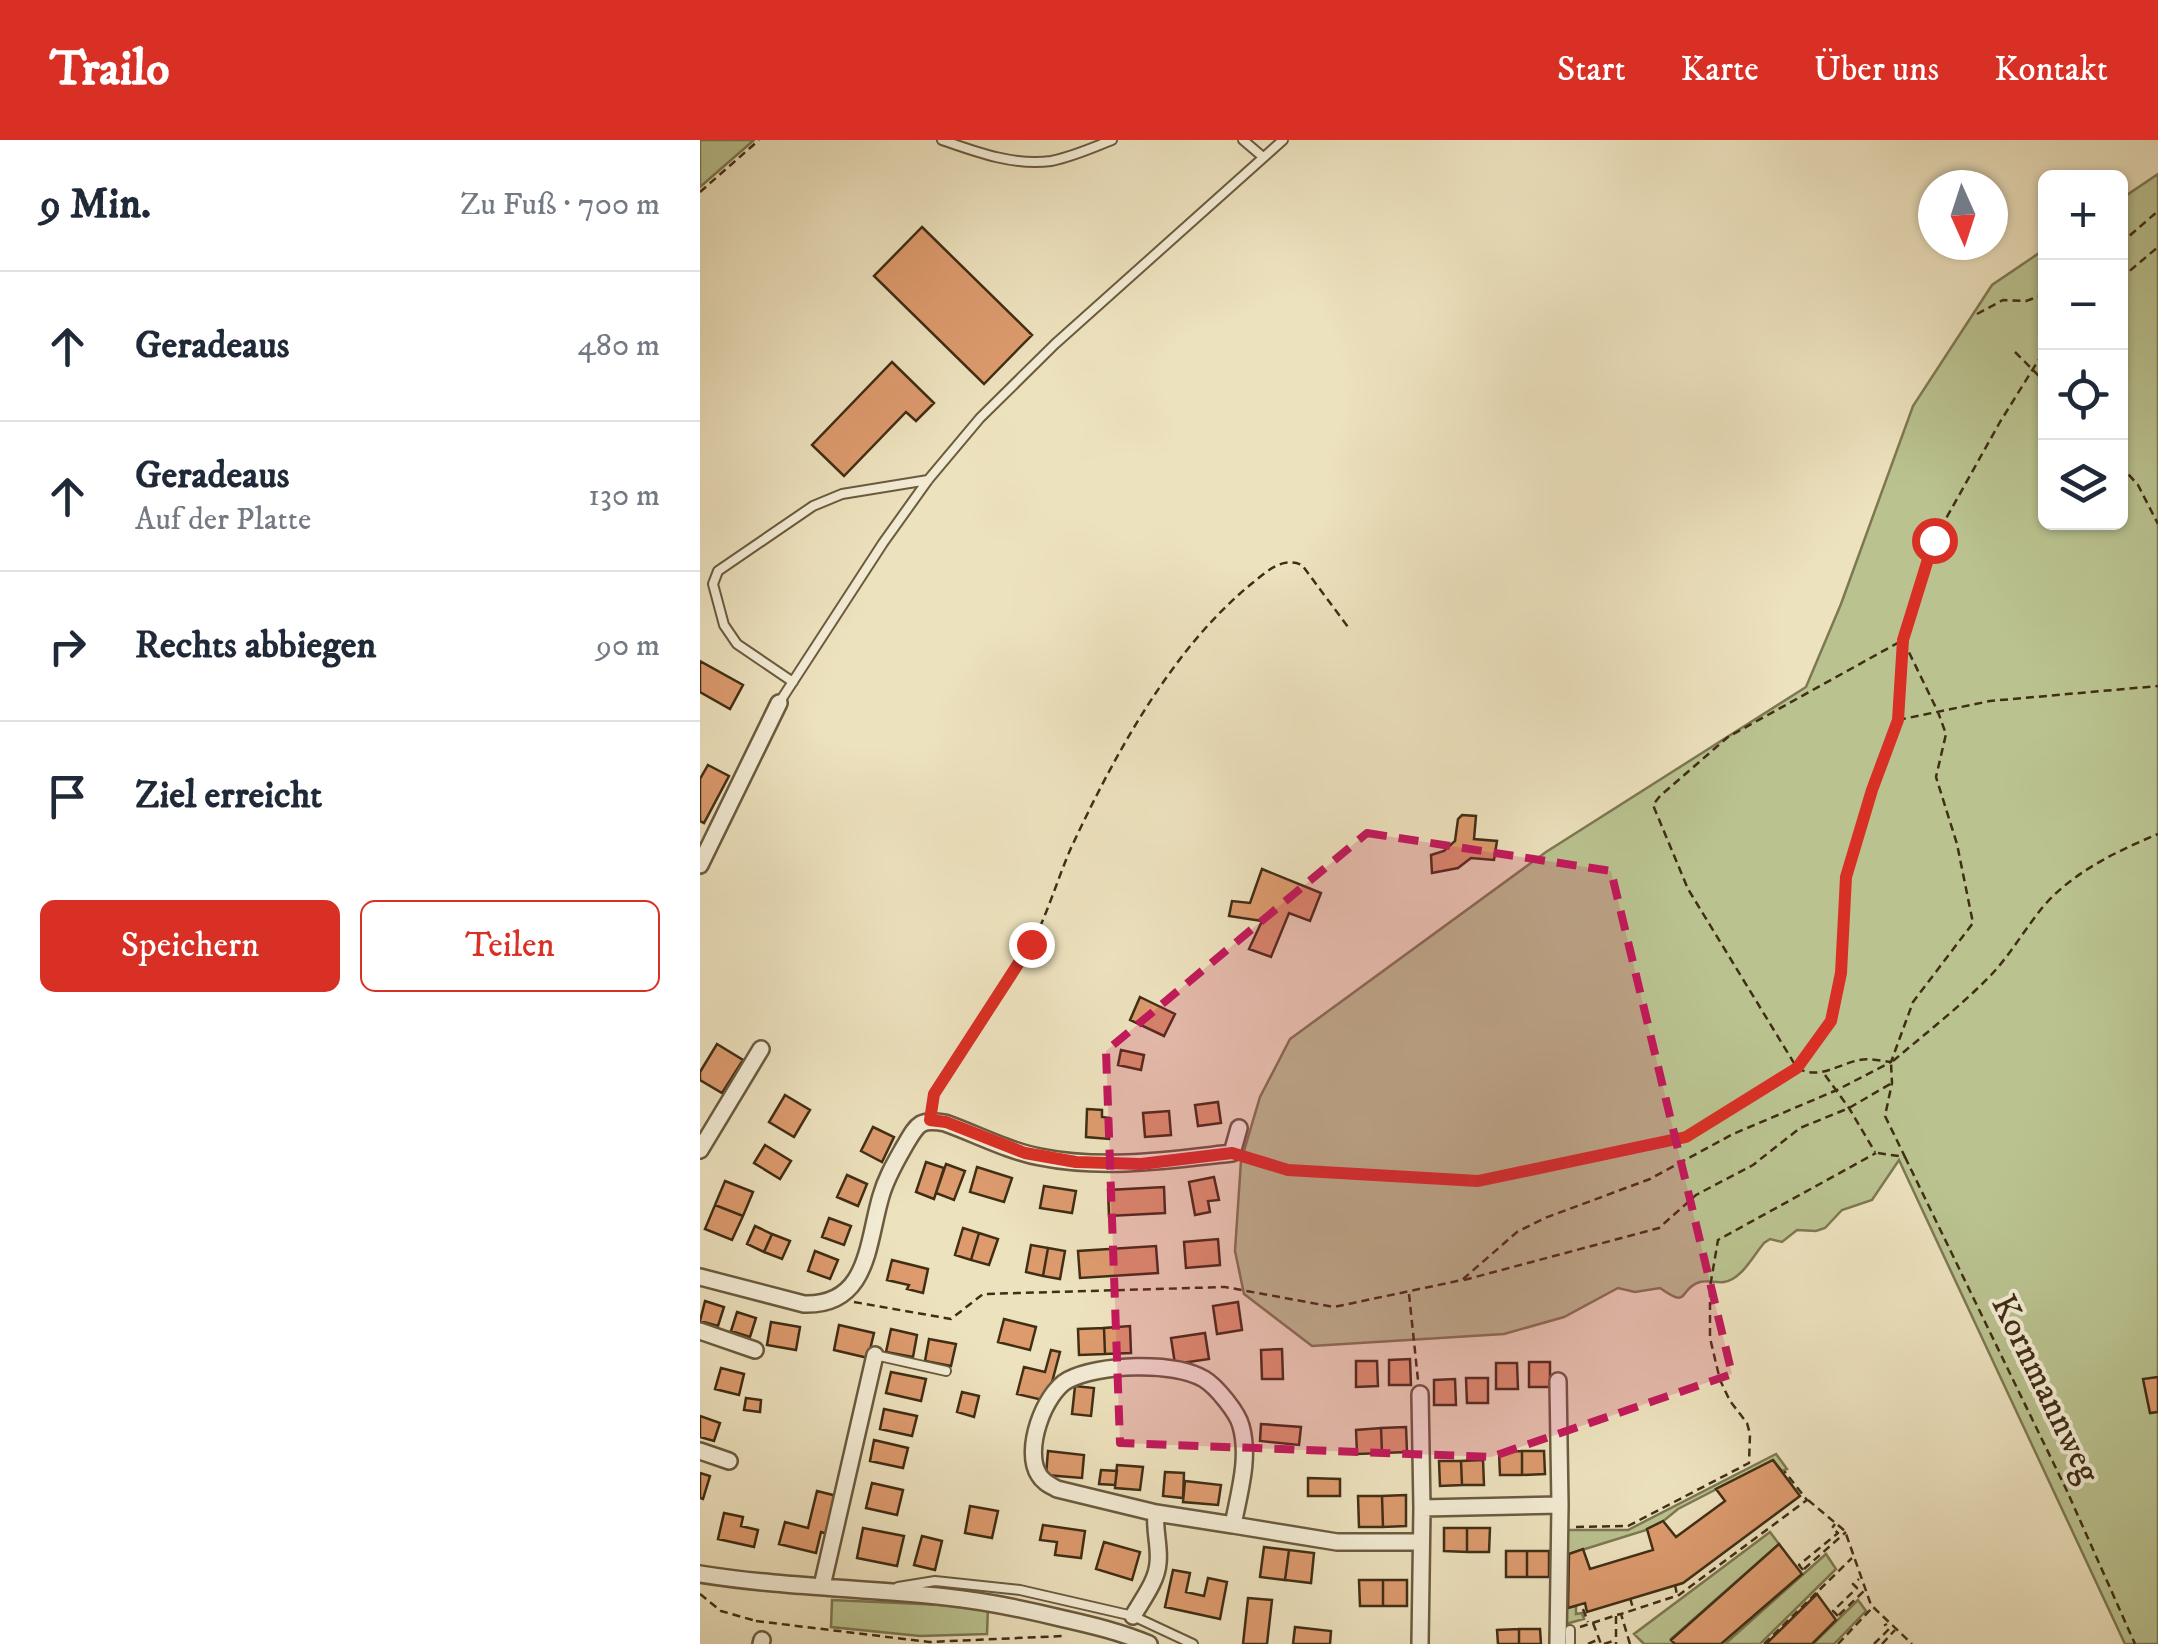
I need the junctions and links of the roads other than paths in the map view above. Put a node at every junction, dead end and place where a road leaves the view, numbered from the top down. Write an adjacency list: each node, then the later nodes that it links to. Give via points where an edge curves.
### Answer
1 (942, 140): 2 (lane, via 1018,161 1050,161)
2 (1112, 140)
3 (1243, 140): 5 (lane)
4 (1284, 140): 5 (lane)
5 (1263, 157): 6 (lane, via 1055,344)
6 (928, 480): 7 (lane); 7 (lane, via 842,494 813,506 718,571 712,584 724,626 737,644)
7 (792, 682): 8 (lane)
8 (780, 702): 9 (street)
9 (700, 865)
10 (761, 1050): 12 (street)
11 (1239, 1128): 13 (street, via 1232,1153 1141,1164 1025,1153 946,1122 924,1122 890,1173 862,1270 838,1300 804,1304)
12 (700, 1150)
13 (700, 1278)
14 (700, 1331): 15 (street)
15 (754, 1350)
16 (875, 1354): 17 (lane); 28 (street)
17 (946, 1371)
18 (1558, 1381): 22 (street)
19 (1420, 1394): 23 (street)
20 (700, 1450): 21 (street)
21 (729, 1461)
22 (1560, 1505): 23 (street); 35 (street)
23 (1422, 1508): 26 (street)
24 (1156, 1514): 25 (street); 25 (street, via 1057,1489 1037,1473 1032,1459 1039,1422 1066,1381 1136,1367 1204,1379 1241,1423 1245,1461); 30 (street, via 1158,1570)
25 (1232, 1525): 26 (street, via 1336,1542)
26 (1421, 1542): 34 (street)
27 (700, 1574): 28 (street)
28 (822, 1586): 29 (street)
29 (868, 1592): 30 (lane, via 935,1581 994,1586); 32 (street, via 1002,1604)
30 (1134, 1616): 33 (lane)
31 (1570, 1630): 36 (lane)
32 (1149, 1644)
33 (1193, 1644)
34 (1420, 1644)
35 (1558, 1644)
36 (1570, 1644)

